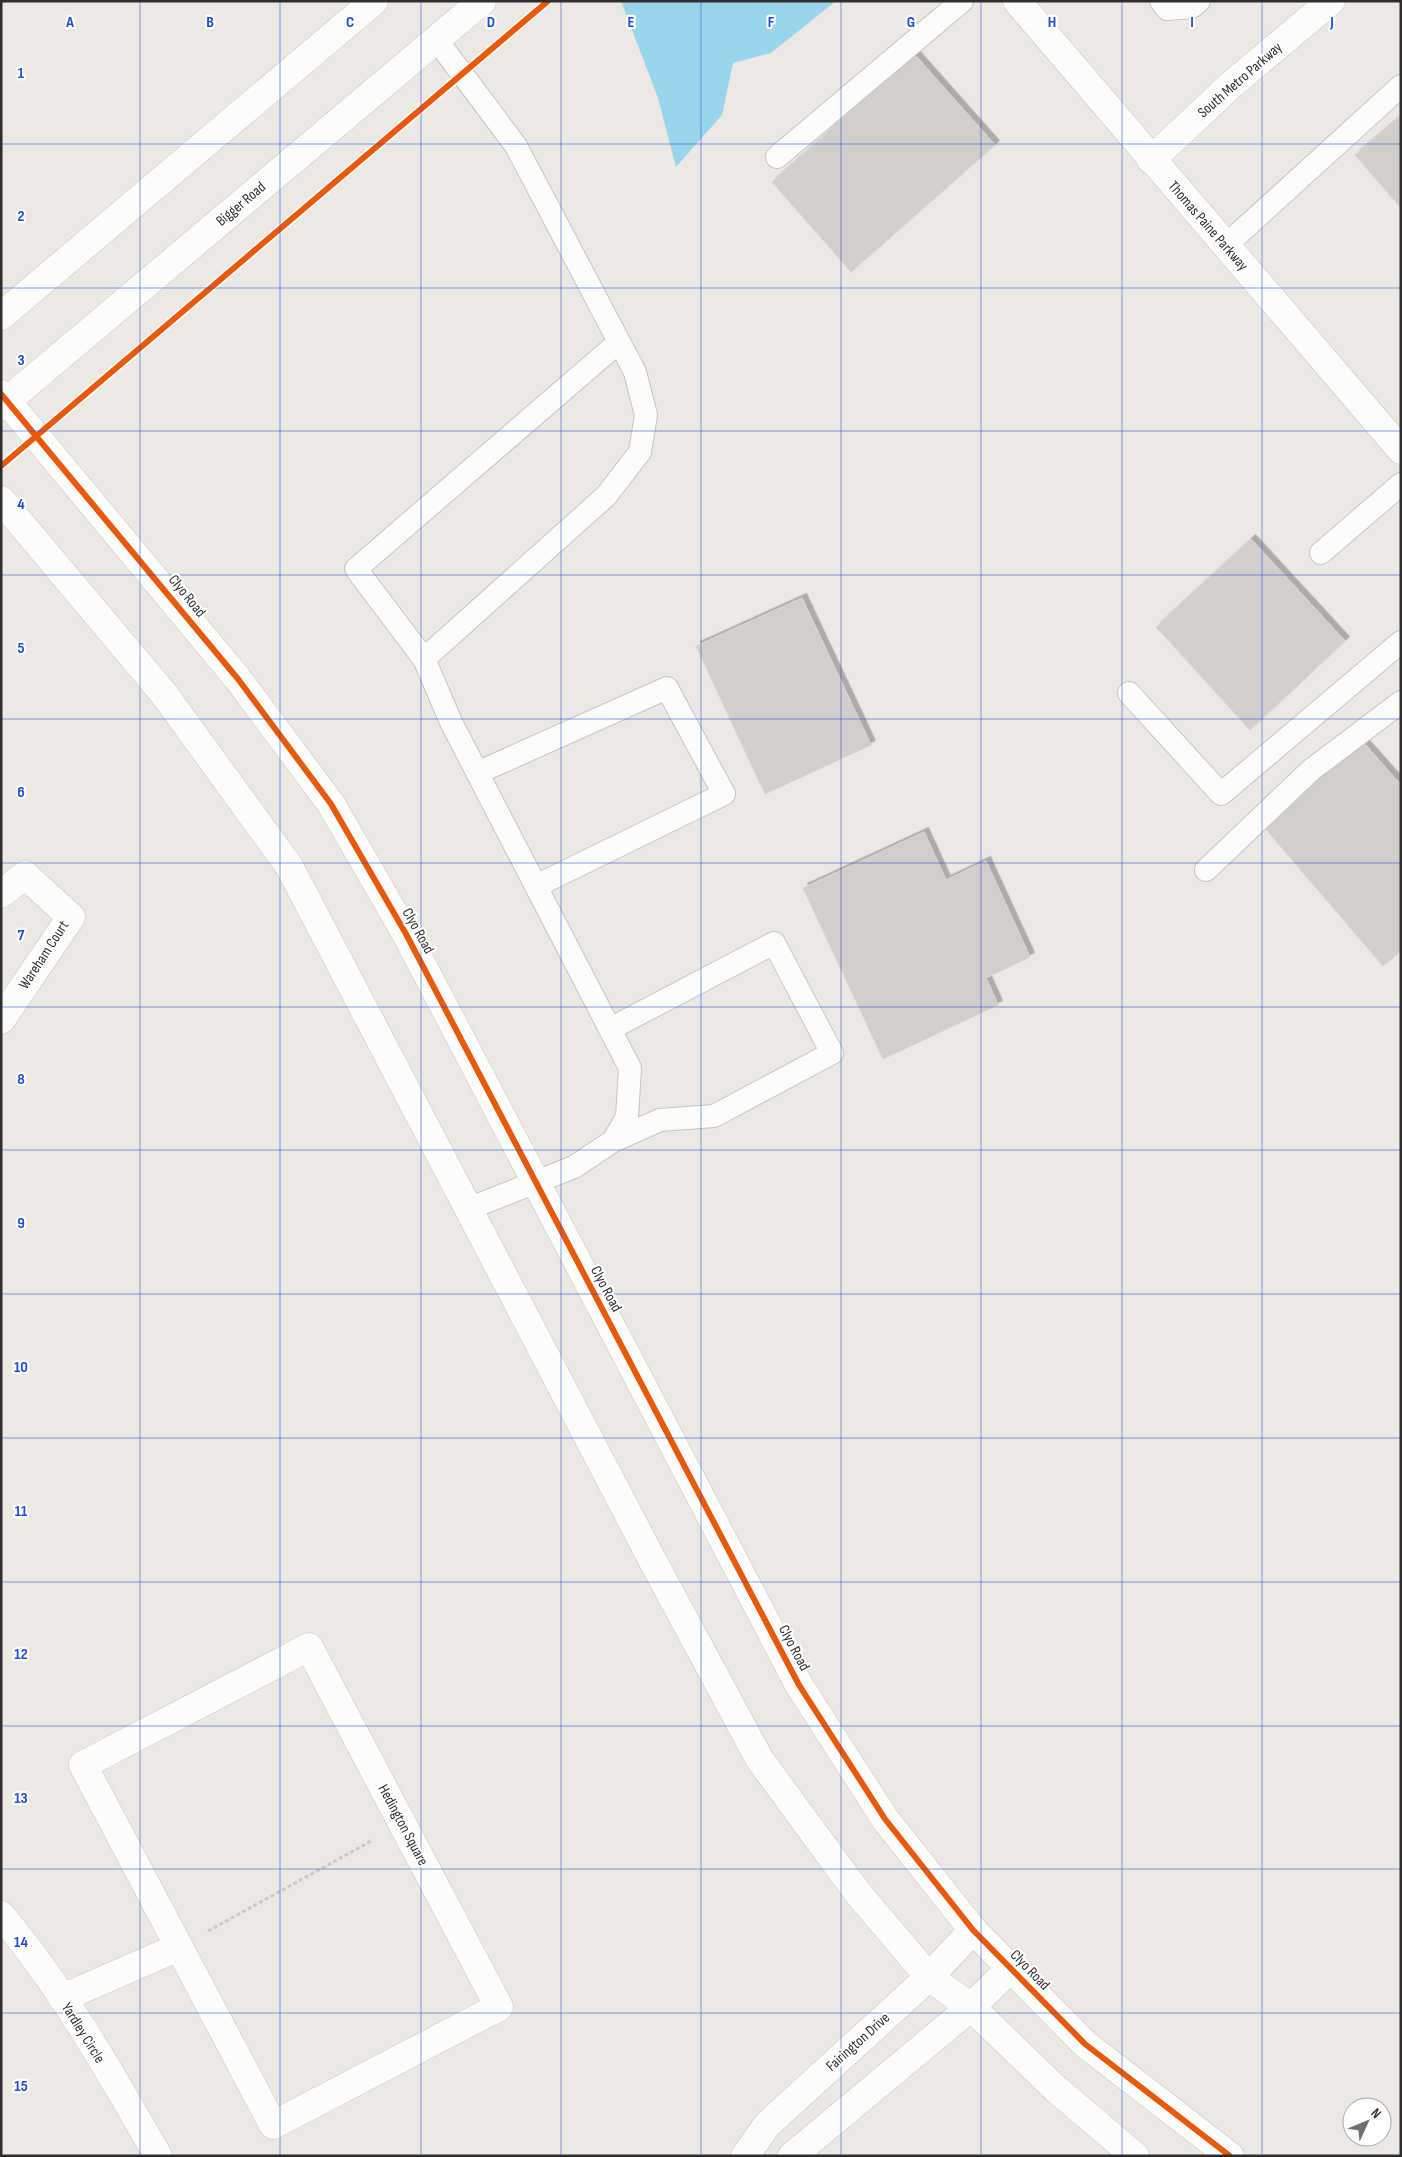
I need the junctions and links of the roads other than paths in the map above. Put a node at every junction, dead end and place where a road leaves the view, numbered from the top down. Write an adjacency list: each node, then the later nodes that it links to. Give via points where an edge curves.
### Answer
1 (374, 1): 13 (street)
2 (482, 1): 8 (street, Bigger Road)
3 (962, 1): 10 (lane)
4 (1017, 1): 11 (street, Thomas Paine Parkway)
5 (1161, 1): 6 (lane, via 1167,9 1192,7)
6 (1199, 1)
7 (1331, 1): 11 (street, South Metro Parkway, via 1231,85)
8 (436, 39): 14 (lane, via 516,146); 15 (street, Bigger Road)
9 (1401, 86): 12 (lane)
10 (777, 157)
11 (1151, 160): 12 (street, Thomas Paine Parkway)
12 (1225, 246): 16 (street, Thomas Paine Parkway)
13 (1, 316)
14 (619, 342): 21 (lane, via 635,372 646,415 640,452 606,496); 21 (lane, via 356,569)
15 (3, 401): 31 (street, Clyo Road, via 238,678 331,804 406,934)
16 (1401, 450)
17 (1401, 484): 19 (lane)
18 (1, 500): 32 (street, via 164,694 289,866)
19 (1321, 553)
20 (1401, 642): 22 (lane, via 1221,794)
21 (424, 659): 24 (lane, via 450,722)
22 (1129, 693)
23 (1401, 702): 25 (lane, via 1311,770)
24 (477, 773): 26 (lane); 26 (lane, via 667,688 724,794)
25 (1206, 870)
26 (536, 886): 29 (lane)
27 (1, 894): 28 (street, Wareham Court, via 25,875 70,917)
28 (1, 1020)
29 (610, 1029): 30 (lane, via 630,1068 627,1116); 30 (lane, via 774,942 832,1054 714,1116 660,1120)
30 (613, 1141): 31 (lane, via 574,1167)
31 (534, 1181): 32 (lane); 34 (street, Clyo Road, via 799,1684 884,1819)
32 (468, 1209): 37 (street, via 760,1760 857,1892)
33 (1, 1915): 38 (street, Yardley Circle, via 32,1952)
34 (972, 1930): 36 (street, Clyo Road); 37 (street, Fairington Drive)
35 (179, 1948): 35 (street, Hedington Square, via 273,2125 499,2007 309,1647 83,1766); 38 (street)
36 (1011, 1968): 39 (street); 44 (street, Clyo Road, via 1085,2044)
37 (930, 1977): 39 (street); 41 (street, Fairington Drive, via 767,2125)
38 (62, 1998): 40 (street, Yardley Circle)
39 (971, 2007): 42 (street); 43 (street, via 1056,2089)
40 (158, 2156)
41 (745, 2156)
42 (792, 2156)
43 (1135, 2156)
44 (1230, 2156)

